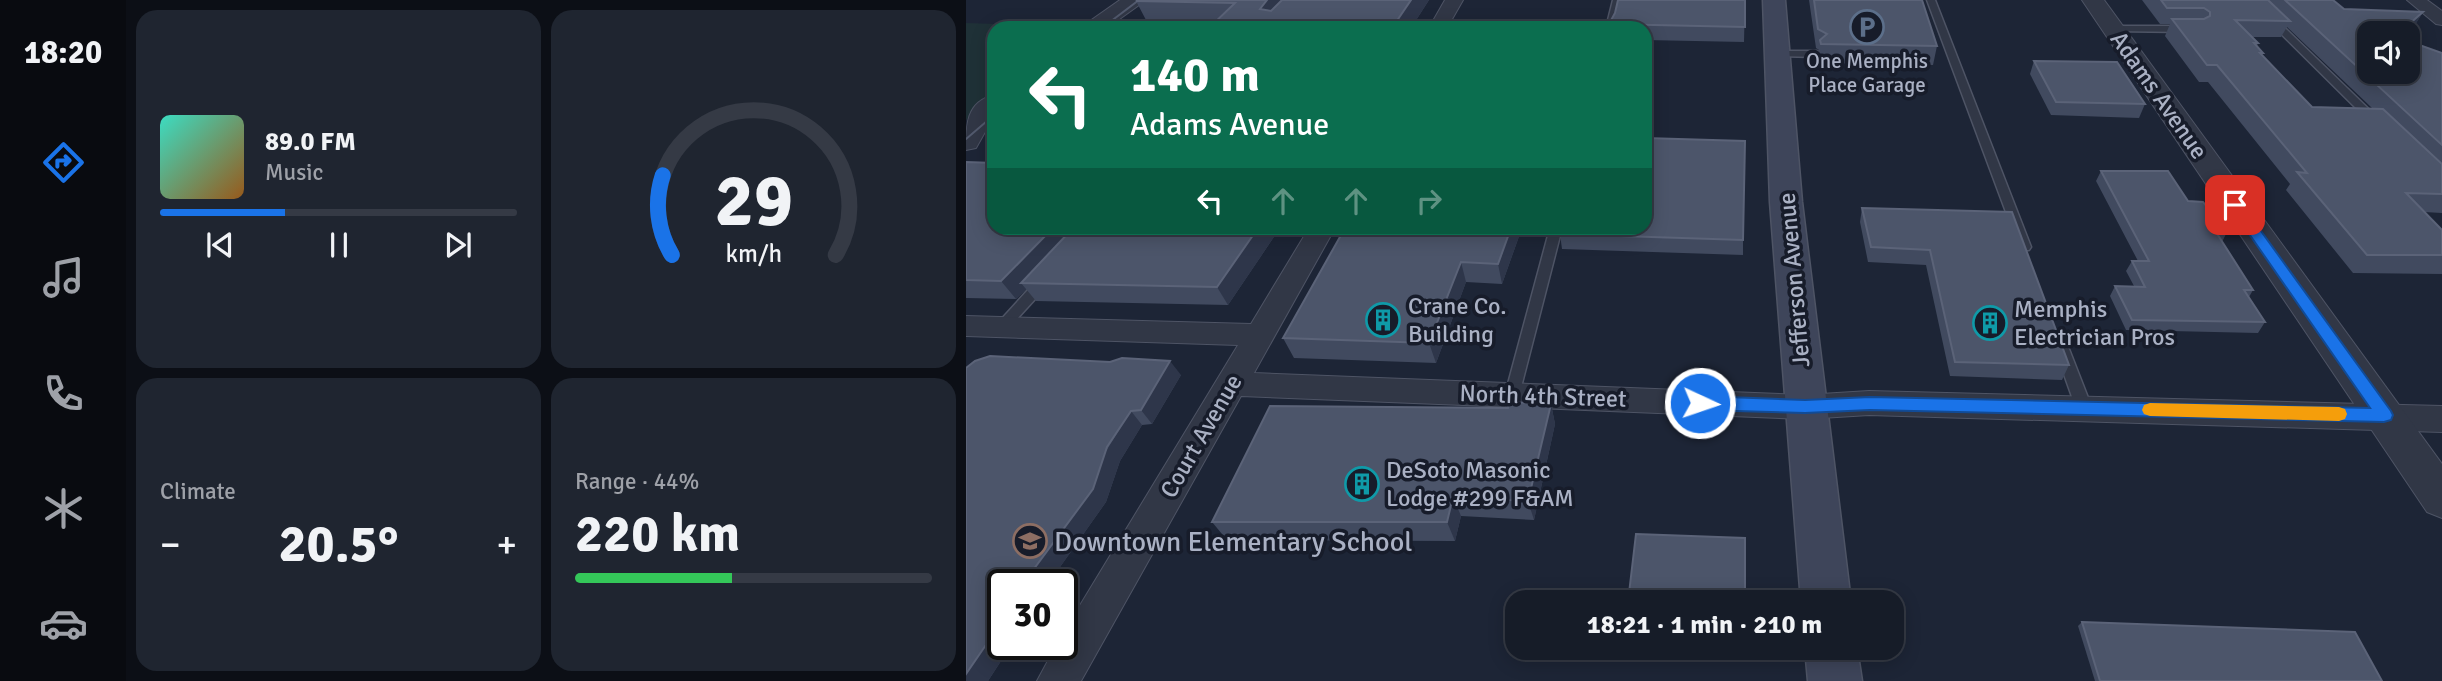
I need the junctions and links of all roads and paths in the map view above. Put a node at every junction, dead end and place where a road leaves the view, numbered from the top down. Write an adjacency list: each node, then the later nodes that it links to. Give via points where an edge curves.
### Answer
1 (1135, 0): 11 (street)
2 (1152, 0): 12 (street)
3 (1454, 0): 13 (street)
4 (1617, 0): 14 (lane)
5 (1774, 0): 17 (main road, Jefferson Avenue)
6 (1931, 0): 25 (lane)
7 (2093, 0): 15 (street, Adams Avenue)
8 (2250, 0): 20 (lane)
9 (2416, 0): 10 (street)
10 (2442, 20)
11 (1102, 21)
12 (1132, 21)
13 (1442, 21)
14 (1612, 21)
15 (2112, 28): 16 (lane); 35 (street, Adams Avenue)
16 (2197, 30)
17 (1777, 53): 18 (lane); 33 (main road, Jefferson Avenue)
18 (1817, 54)
19 (987, 109): 22 (street)
20 (2385, 131)
21 (987, 132): 22 (street)
22 (966, 143)
23 (1318, 235): 29 (street, Court Avenue)
24 (1554, 235): 32 (lane)
25 (2028, 256)
26 (1049, 276): 28 (lane)
27 (966, 326): 28 (street)
28 (1002, 327): 29 (street)
29 (1260, 335): 31 (street, Court Avenue)
30 (2059, 340): 34 (lane)
31 (1232, 384): 32 (street, North 4th Street); 40 (street, Court Avenue)
32 (1512, 394): 33 (street, North 4th Street)
33 (1805, 407): 34 (street, North 4th Street, via 1870,403); 38 (main road, Jefferson Avenue)
34 (2084, 408): 35 (street, North 4th Street)
35 (2384, 415): 36 (street, North 4th Street); 37 (street, Adams Avenue)
36 (2442, 419)
37 (2441, 495)
38 (1825, 590)
39 (1832, 660): 41 (main road)
40 (1058, 681)
41 (1835, 681)

